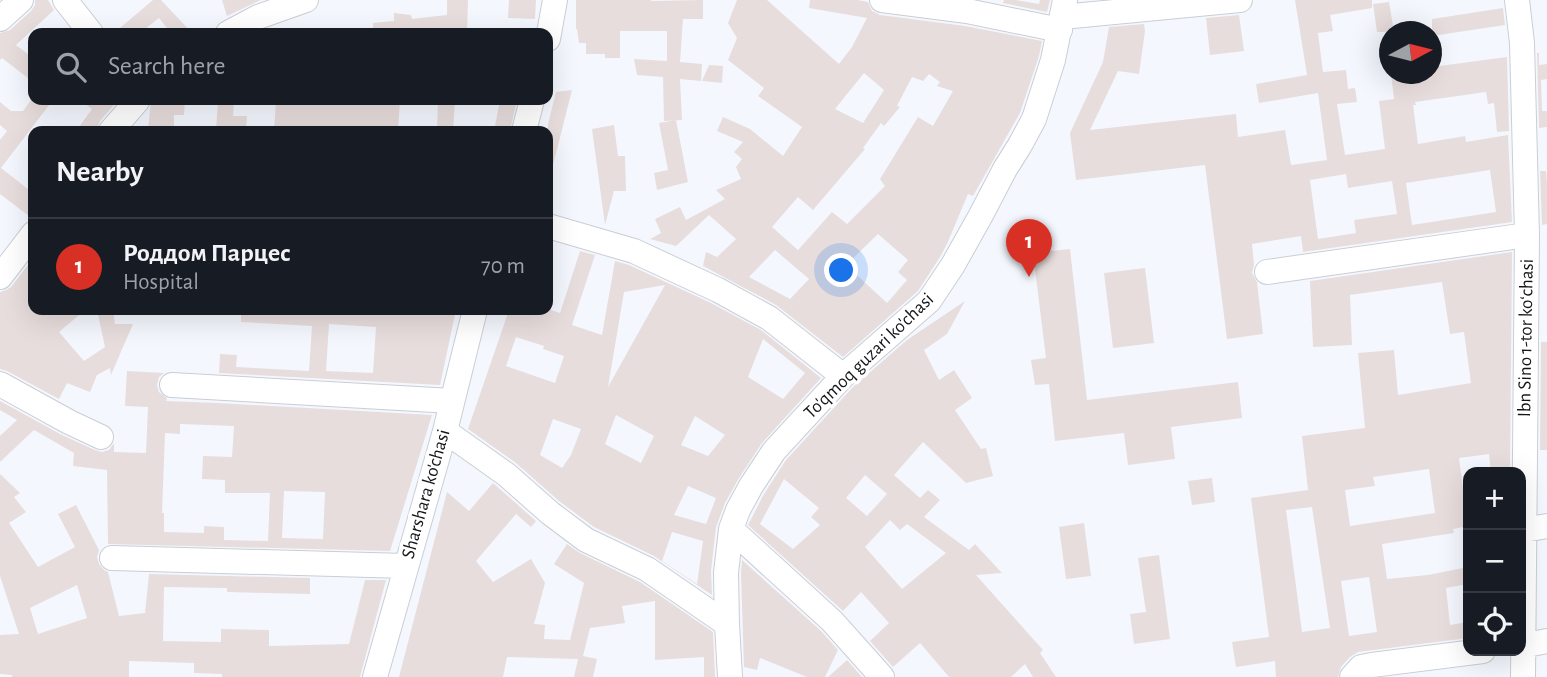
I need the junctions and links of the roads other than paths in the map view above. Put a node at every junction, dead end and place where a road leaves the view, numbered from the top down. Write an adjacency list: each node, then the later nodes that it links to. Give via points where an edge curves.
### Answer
1 (21, 0): 10 (street)
2 (65, 0): 11 (street)
3 (306, 0): 8 (street)
4 (555, 0): 13 (street)
5 (882, 0): 9 (street)
6 (1240, 0): 9 (street)
7 (1517, 0): 19 (street, Ibn Sino 1-tor koʻchasi)
8 (255, 8): 12 (street)
9 (1062, 15): 25 (street, To'qmoq guzari ko'chasi, via 1054,61 1034,119 953,265 929,301)
10 (0, 19)
11 (87, 28)
12 (233, 28)
13 (550, 28)
14 (134, 105): 16 (street)
15 (531, 105): 17 (street)
16 (115, 126)
17 (525, 126)
18 (553, 227): 25 (street, via 634,251 719,290 769,318)
19 (1527, 235): 21 (street); 22 (street, Ibn Sino 1-tor koʻchasi)
20 (28, 241): 23 (street)
21 (1267, 272)
22 (1537, 272): 31 (street, Ibn Sino 1-tor koʻchasi)
23 (0, 277)
24 (474, 315): 28 (street, Sharshara ko'chasi)
25 (843, 376): 32 (street, To'qmoq guzari ko'chasi, via 774,451)
26 (0, 384): 30 (street)
27 (172, 385): 28 (street)
28 (452, 401): 29 (street, Sharshara ko'chasi)
29 (445, 431): 34 (street, Sharshara ko'chasi); 36 (street, via 586,540 647,569)
30 (101, 437)
31 (1535, 528): 35 (street, Ibn Sino 1-tor koʻchasi)
32 (731, 529): 36 (street, To'qmoq guzari ko'chasi); 43 (street, via 832,621)
33 (112, 558): 34 (street)
34 (406, 566): 41 (street, Sharshara ko'chasi)
35 (1526, 610)
36 (727, 624): 42 (street, To'qmoq guzari ko'chasi)
37 (1547, 641): 38 (street)
38 (1526, 645)
39 (1463, 654): 44 (street, via 1361,667)
40 (1522, 656): 45 (street, Ibn Sino 1-tor koʻchasi)
41 (375, 677)
42 (730, 677)
43 (882, 677)
44 (1352, 677)
45 (1523, 677)

